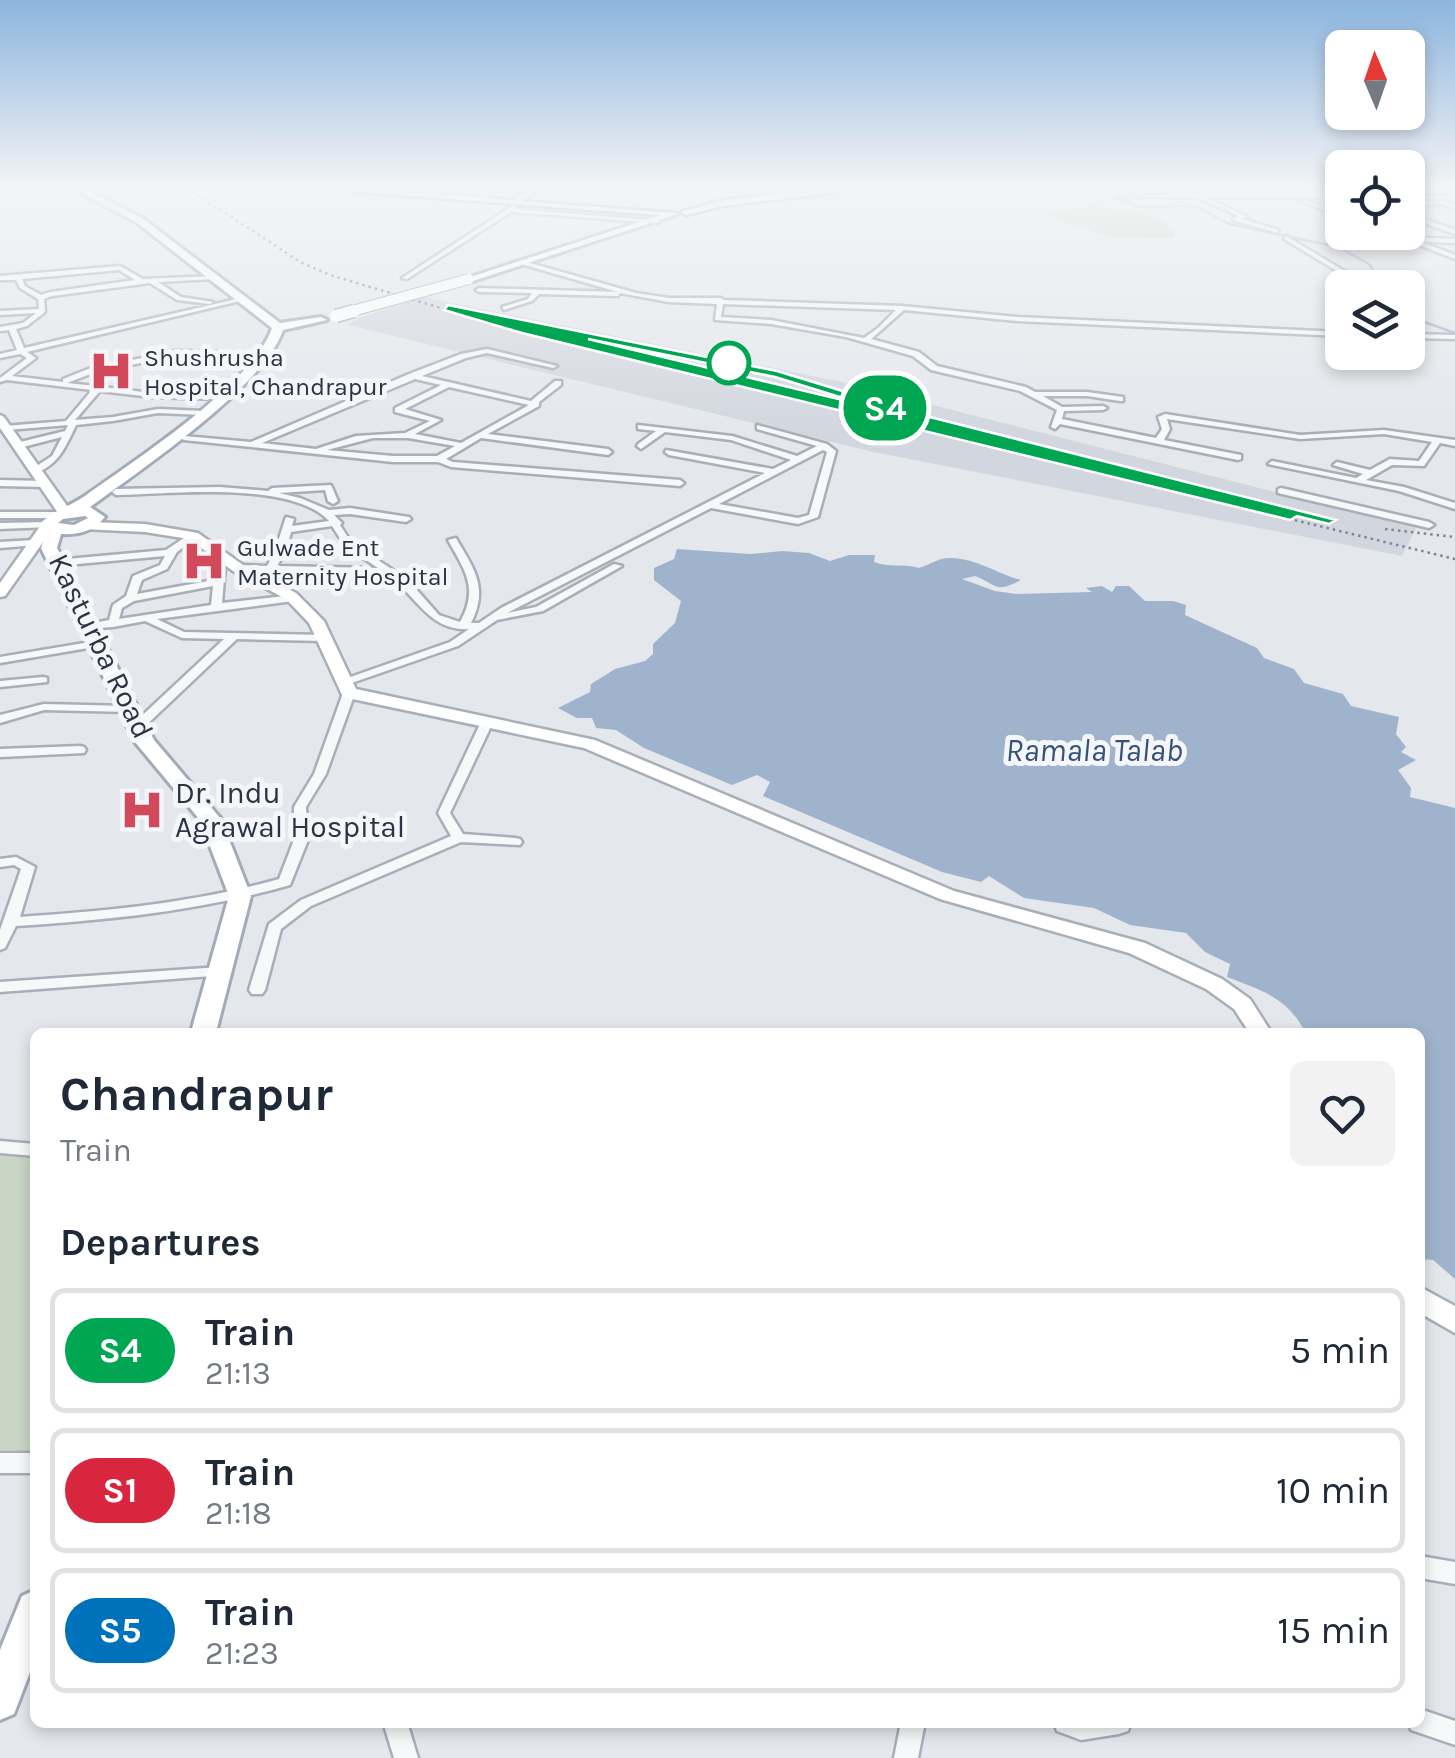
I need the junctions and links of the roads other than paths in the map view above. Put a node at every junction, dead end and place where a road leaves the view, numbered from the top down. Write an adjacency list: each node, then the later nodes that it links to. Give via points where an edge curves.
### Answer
1 (104, 270): 11 (street)
2 (123, 270): 12 (street)
3 (206, 270): 8 (main road)
4 (209, 270): 19 (main road)
5 (417, 270): 10 (street)
6 (498, 270): 27 (main road, bridge)
7 (562, 270): 17 (street)
8 (214, 277): 13 (street); 19 (main road)
9 (0, 278): 11 (street)
10 (405, 278)
11 (18, 281): 14 (street); 18 (street)
12 (141, 281): 13 (street); 18 (street)
13 (152, 281): 22 (street, via 178,299)
14 (0, 286)
15 (479, 290): 16 (street)
16 (537, 292): 17 (street); 23 (street)
17 (639, 294): 20 (street)
18 (41, 298): 25 (street)
19 (244, 298): 22 (street); 27 (main road)
20 (720, 302): 21 (street); 33 (street, via 717,319)
21 (743, 302): 24 (street)
22 (225, 304): 34 (street)
23 (504, 308)
24 (902, 308): 30 (street); 33 (street)
25 (43, 311): 26 (street); 29 (street)
26 (0, 312)
27 (285, 327): 37 (main road); 61 (main road, via 264,368)
28 (0, 328): 29 (street)
29 (12, 328): 34 (street)
30 (1325, 333)
31 (1425, 336): 32 (street)
32 (1454, 339)
33 (865, 340): 46 (street, via 916,354 934,368)
34 (21, 350): 36 (street); 41 (street, via 32,358)
35 (178, 352): 37 (street)
36 (0, 353)
37 (263, 355): 47 (main road)
38 (142, 360): 42 (street)
39 (553, 366): 40 (street, via 486,351)
40 (412, 376): 44 (street); 65 (street)
41 (3, 380): 42 (street)
42 (64, 382): 45 (street)
43 (558, 383): 49 (street)
44 (448, 384): 49 (street); 59 (street, via 398,410 437,420)
45 (100, 386): 47 (street); 54 (street)
46 (1034, 394): 48 (street); 50 (street)
47 (221, 396): 52 (main road)
48 (1120, 400)
49 (532, 403): 60 (street)
50 (1062, 408): 51 (street); 63 (street, via 1057,424)
51 (1103, 408)
52 (204, 412): 54 (street, via 158,411); 96 (main road)
53 (1221, 426): 62 (street, via 1315,438 1384,432); 63 (street, via 1162,416 1166,429); 69 (street)
54 (69, 427): 57 (street); 57 (street); 79 (street, via 56,458)
55 (641, 427): 58 (street)
56 (760, 427): 68 (street)
57 (6, 429): 79 (street)
58 (663, 430): 67 (street); 76 (street, via 732,438)
59 (408, 435): 66 (street); 70 (street, via 354,436)
60 (482, 436): 66 (street); 71 (street)
61 (184, 438): 65 (street); 87 (main road)
62 (1438, 440): 64 (street); 82 (street, via 1420,464 1392,461)
63 (1158, 442): 69 (street)
64 (1455, 443)
65 (251, 445): 70 (street)
66 (464, 446): 75 (street)
67 (641, 446)
68 (824, 446): 76 (street); 92 (street, via 832,454 812,519)
69 (1199, 450): 74 (street)
70 (317, 451): 75 (street)
71 (608, 452)
72 (669, 452): 81 (street)
73 (1305, 455): 80 (street)
74 (1238, 456)
75 (440, 459): 85 (street)
76 (800, 460): 81 (street)
77 (1272, 464): 80 (street)
78 (1334, 470): 80 (street); 82 (street); 83 (street); 90 (street)
79 (35, 471): 84 (street)
80 (1307, 471)
81 (775, 472): 92 (street)
82 (1370, 473): 83 (street)
83 (1357, 481): 93 (street)
84 (44, 484): 86 (street); 96 (street)
85 (680, 484)
86 (2, 486)
87 (116, 492): 88 (street); 96 (main road)
88 (256, 492): 91 (street, via 328,488); 94 (street)
89 (1281, 492): 90 (street)
90 (1313, 499): 99 (street)
91 (333, 501)
92 (711, 505): 117 (street)
93 (1455, 506)
94 (326, 513): 97 (street); 98 (street)
95 (0, 515): 96 (street)
96 (68, 518): 100 (street); 101 (street); 103 (street); 107 (main road, Kasturba Road, via 49,548)
97 (406, 519)
98 (337, 523): 110 (street, via 287,525); 111 (street, via 344,538)
99 (1430, 525)
100 (0, 526)
101 (194, 536): 105 (street); 106 (street)
102 (453, 540): 121 (street, via 478,588)
103 (34, 542): 104 (street); 113 (street)
104 (0, 545)
105 (172, 552): 107 (street); 114 (street, via 164,567 137,578)
106 (221, 556): 109 (street); 112 (street)
107 (56, 563): 122 (main road, Kasturba Road)
108 (617, 566): 117 (street, via 538,610)
109 (238, 568): 110 (street); 115 (street)
110 (271, 568): 111 (street)
111 (390, 571): 121 (street, via 422,608)
112 (218, 582): 114 (street); 116 (street)
113 (0, 593)
114 (131, 598): 119 (street, via 117,607)
115 (294, 598): 116 (street); 124 (street)
116 (216, 607): 118 (street)
117 (490, 619): 120 (street)
118 (150, 620): 119 (street); 123 (street, via 182,636)
119 (112, 624): 122 (street)
120 (478, 626): 121 (street); 128 (street, via 454,644)
121 (463, 627)
122 (91, 635): 125 (street); 129 (main road, Kasturba Road)
123 (233, 637): 124 (street); 129 (street)
124 (323, 638): 128 (street)
125 (0, 660)
126 (43, 680): 127 (street)
127 (0, 684)
128 (346, 688): 131 (street); 137 (street, via 320,774 300,807 301,840 285,882)
129 (132, 718): 130 (street, via 44,707); 137 (main road, Kasturba Road, via 144,742 210,819)
130 (0, 719)
131 (487, 722): 134 (street, via 444,813); 144 (street, via 589,744 947,894 1175,963 1242,1004)
132 (80, 750): 133 (street)
133 (0, 753)
134 (458, 838): 135 (street); 142 (street, via 296,911 274,928)
135 (515, 842)
136 (0, 863): 138 (street, via 28,866)
137 (240, 896): 138 (street); 140 (main road)
138 (11, 922): 139 (street)
139 (0, 945)
140 (220, 972): 141 (street); 143 (main road)
141 (0, 987)
142 (256, 990)
143 (205, 1028)
144 (1257, 1028)
145 (0, 1147): 146 (street)
146 (30, 1150)
147 (1425, 1301): 148 (street)
148 (1455, 1321)
149 (0, 1463): 150 (street)
150 (30, 1464)
151 (1425, 1568): 152 (street)
152 (1455, 1573)
153 (30, 1622): 154 (main road)
154 (0, 1700)
155 (1425, 1723): 158 (street)
156 (397, 1728): 159 (street)
157 (912, 1728): 160 (street)
158 (1455, 1733)
159 (406, 1758)
160 (906, 1758)

